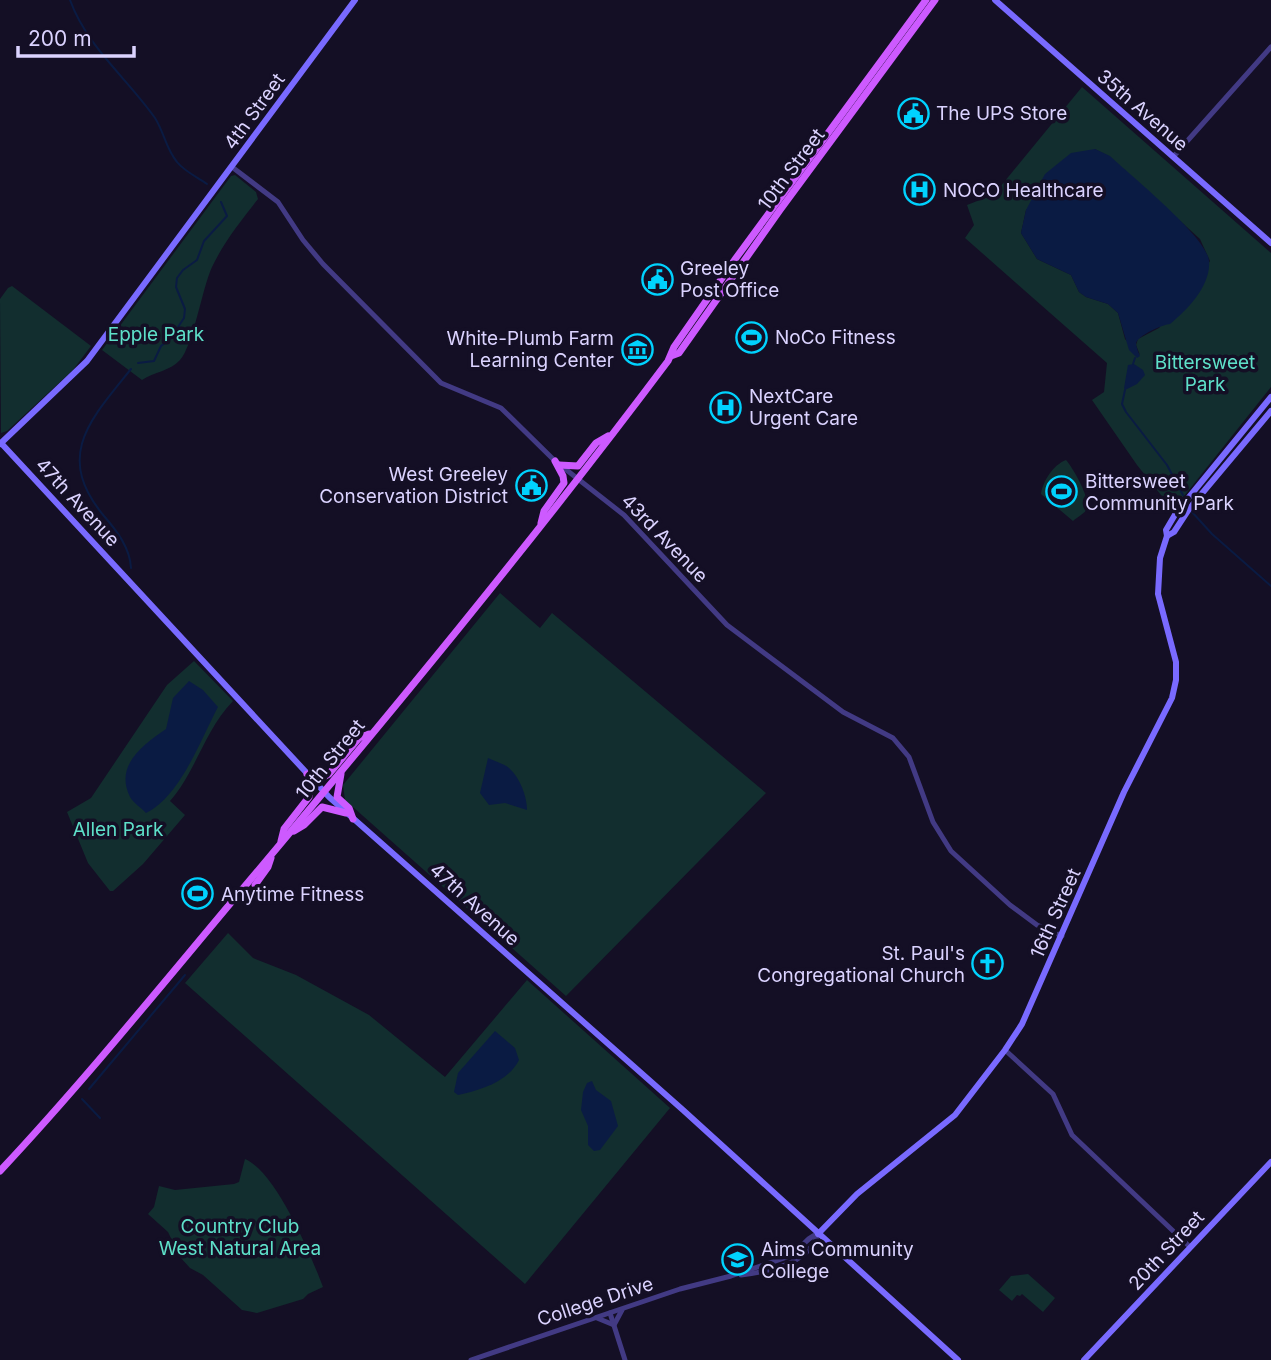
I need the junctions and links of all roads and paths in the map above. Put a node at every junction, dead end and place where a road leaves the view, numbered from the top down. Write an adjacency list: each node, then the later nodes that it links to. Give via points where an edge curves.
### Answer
1 (355, 0): 7 (main road, 4th Street)
2 (926, 0): 9 (main road, 10th Street, via 736,258)
3 (936, 0): 9 (main road, 10th Street, via 679,353)
4 (995, 0): 6 (main road, 35th Avenue)
5 (1271, 47): 6 (street)
6 (1173, 157): 8 (main road, 35th Avenue)
7 (232, 167): 13 (main road, 4th Street, via 87,361); 14 (street, 43rd Avenue, via 278,202 313,253 441,383 501,408)
8 (1271, 243)
9 (671, 356): 12 (main road, 10th Street)
10 (1271, 397): 17 (main road, 16th Street, via 1176,513)
11 (1271, 411): 17 (main road, 16th Street)
12 (612, 434): 14 (main road, via 597,443 578,466); 15 (main road, 10th Street)
13 (0, 443): 20 (main road, 47th Avenue)
14 (557, 463): 15 (street, 43rd Avenue); 16 (main road, via 564,483 544,512)
15 (577, 479): 16 (main road, 10th Street); 28 (street, 43rd Avenue, via 624,515 727,625 843,712 893,738 909,757 933,822 951,851 1012,906)
16 (540, 527): 18 (main road, 10th Street)
17 (1167, 536): 28 (main road, 16th Street, via 1160,558 1158,594 1174,653 1175,689 1124,792)
18 (373, 732): 19 (main road, 10th Street); 20 (main road, via 359,738 329,774)
19 (342, 771): 21 (main road, 10th Street); 23 (main road, via 337,797)
20 (308, 775): 21 (main road, 47th Avenue); 25 (main road, via 309,797 284,829)
21 (323, 792): 22 (main road, 47th Avenue); 24 (main road, 10th Street)
22 (346, 813): 23 (main road, 47th Avenue); 24 (main road, via 322,807)
23 (354, 819): 32 (main road, 47th Avenue)
24 (290, 833): 25 (main road, 10th Street)
25 (280, 845): 26 (main road, 10th Street)
26 (272, 854): 27 (main road, via 255,885); 31 (main road, 10th Street)
27 (259, 897)
28 (1062, 936): 29 (main road, 16th Street, via 1022,1024)
29 (1005, 1050): 32 (main road, 16th Street, via 946,1124 857,1194); 33 (street, via 1053,1094 1072,1135)
30 (1271, 1162): 33 (main road, 20th Street)
31 (0, 1171)
32 (818, 1234): 34 (street, College Drive, via 790,1256); 40 (main road, 47th Avenue)
33 (1191, 1247): 41 (main road, 20th Street)
34 (623, 1308): 35 (street, College Drive); 37 (street)
35 (610, 1313): 36 (street, College Drive); 37 (street)
36 (594, 1318): 37 (street); 38 (street, College Drive)
37 (614, 1325): 39 (street)
38 (471, 1360)
39 (625, 1360)
40 (958, 1360)
41 (1084, 1360)

